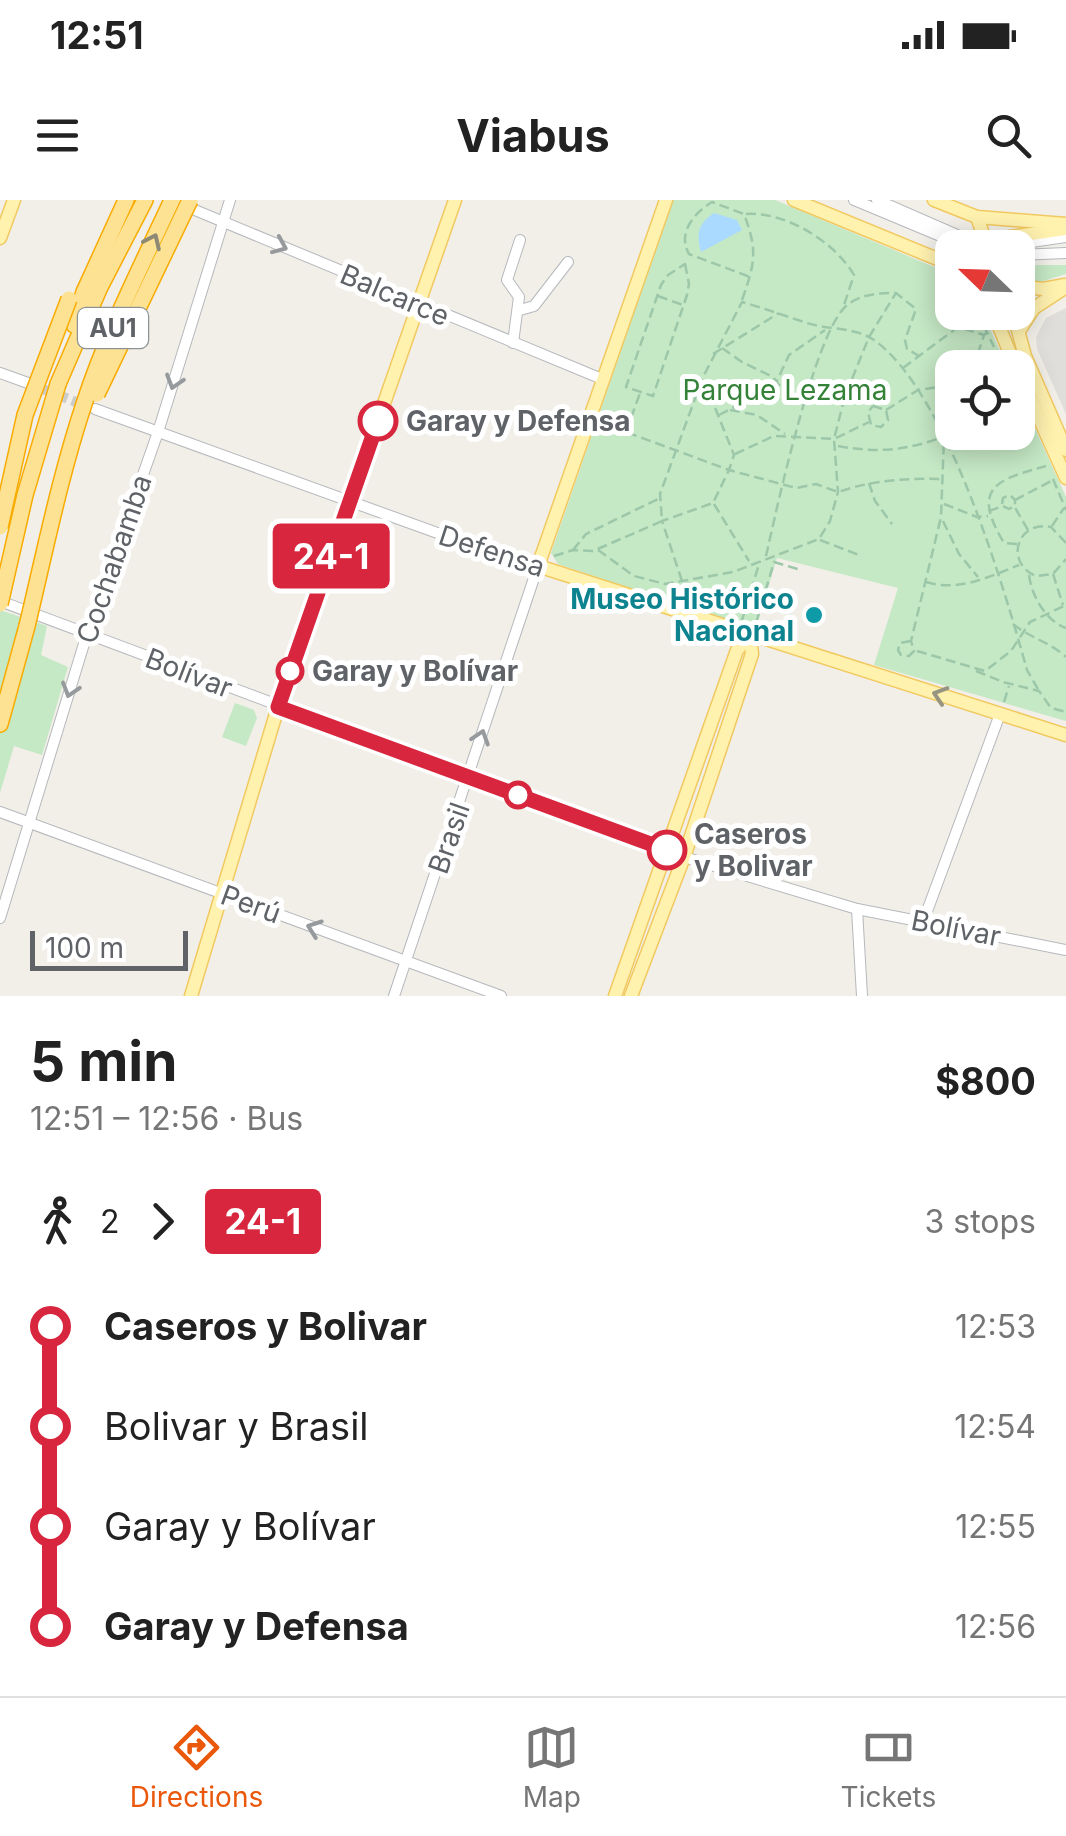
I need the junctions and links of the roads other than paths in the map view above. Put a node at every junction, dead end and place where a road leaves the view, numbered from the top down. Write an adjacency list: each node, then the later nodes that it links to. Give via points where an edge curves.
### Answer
1 (14, 200): 20 (main road)
2 (124, 200): 37 (highway, via 84,292); 46 (highway, bridge, via 42,364)
3 (145, 200): 37 (highway, AU1)
4 (172, 200): 43 (highway, AU1, one-way to 4, bridge, via 105,346)
5 (230, 200): 14 (street, Cochabamba)
6 (455, 200): 30 (main road)
7 (666, 200): 35 (main road)
8 (794, 200): 25 (main road)
9 (854, 200): 19 (street)
10 (877, 200): 16 (street)
11 (934, 200): 13 (main road)
12 (190, 204): 14 (street, Balcarce); 43 (highway, bridge)
13 (977, 217): 15 (main road); 17 (main road)
14 (223, 222): 30 (street, Balcarce, one-way to 30); 40 (street, Cochabamba, one-way to 40)
15 (1066, 226): 18 (main road)
16 (947, 230)
17 (982, 230)
18 (1035, 232)
19 (935, 234)
20 (0, 238)
21 (1066, 238): 23 (street)
22 (520, 240): 31 (street, via 507,280)
23 (1035, 242)
24 (1066, 256): 26 (street)
25 (935, 257)
26 (1035, 257)
27 (568, 262): 31 (street, via 534,306)
28 (1066, 286): 29 (main road); 32 (main road, via 1034,308)
29 (1035, 287)
30 (418, 305): 33 (street, Balcarce); 45 (main road)
31 (520, 310): 33 (street)
32 (1019, 331): 41 (main road)
33 (513, 344): 35 (street, Balcarce)
34 (0, 372): 36 (street)
35 (602, 379): 47 (main road)
36 (28, 383)
37 (58, 384): 48 (highway, AU1, bridge)
38 (95, 409): 40 (street, Defensa)
39 (1035, 415): 44 (main road)
40 (158, 432): 45 (street, Defensa); 50 (street, Cochabamba)
41 (1062, 433): 42 (main road)
42 (1066, 450)
43 (66, 461): 53 (highway, AU1, bridge)
44 (1060, 479)
45 (350, 502): 47 (street, Defensa); 51 (main road)
46 (0, 527)
47 (540, 560): 49 (main road, Defensa); 55 (street, Brasil, one-way to 47)
48 (0, 602): 50 (street, Bolívar)
49 (744, 633): 52 (main road, Defensa, one-way to 49); 58 (main road); 59 (main road, via 752,654)
50 (87, 634): 51 (street, Bolívar); 57 (street, Cochabamba, one-way to 57)
51 (278, 707): 55 (street, Bolívar); 60 (main road)
52 (1000, 714): 54 (main road, Defensa); 62 (street)
53 (0, 724)
54 (1066, 735)
55 (469, 777): 58 (street, Bolívar); 67 (street, Brasil)
56 (0, 812): 57 (street, Perú)
57 (30, 823): 60 (street, Perú); 63 (street, Cochabamba)
58 (669, 851): 59 (street, Bolívar); 71 (main road)
59 (684, 857): 61 (street, Bolívar); 72 (main road)
60 (222, 894): 67 (street, Perú, one-way to 60); 68 (main road)
61 (857, 909): 64 (street, Bolívar); 73 (street)
62 (928, 909): 64 (street); 65 (street)
63 (0, 918)
64 (909, 919): 65 (street, Bolívar)
65 (923, 922): 66 (street, Bolívar)
66 (1066, 950)
67 (406, 962): 69 (street, Brasil); 70 (street, Perú)
68 (191, 996)
69 (394, 996)
70 (501, 996)
71 (615, 996)
72 (631, 996)
73 (862, 996)

